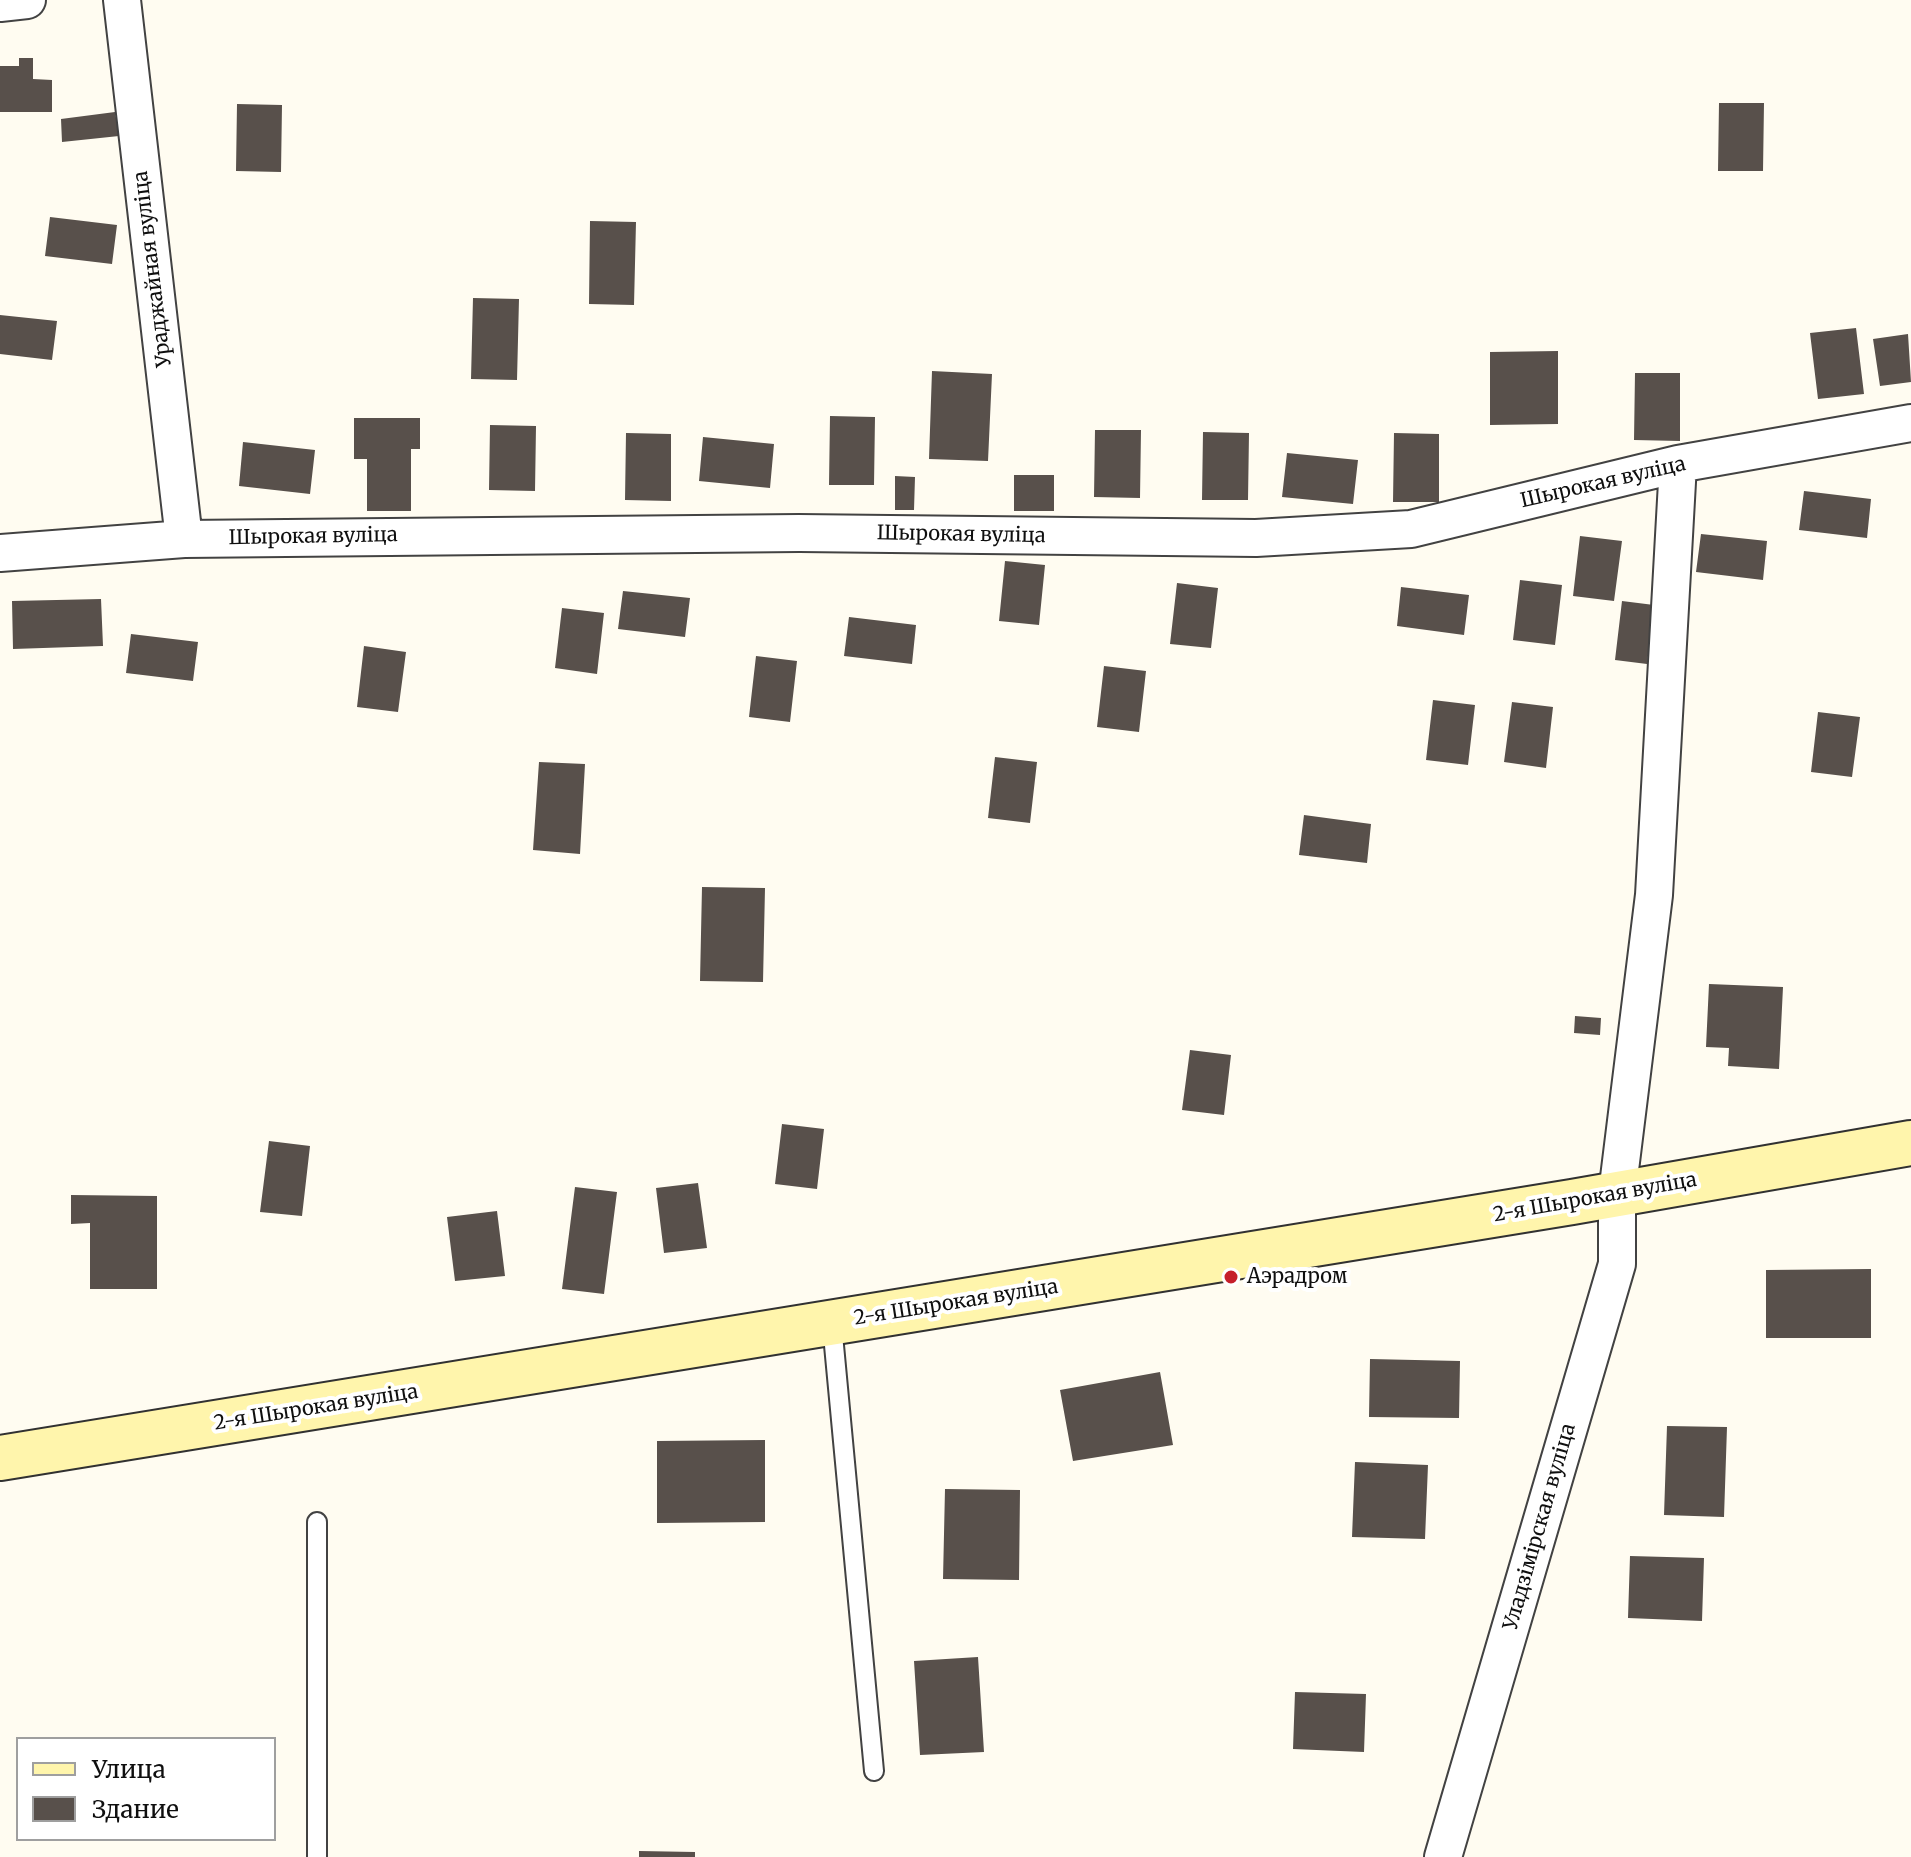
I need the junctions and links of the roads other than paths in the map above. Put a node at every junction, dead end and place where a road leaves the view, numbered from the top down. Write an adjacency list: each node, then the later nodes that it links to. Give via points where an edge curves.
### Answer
1 (27, 0): 3 (street)
2 (122, 0): 6 (street, Ураджайная вуліца)
3 (0, 3)
4 (1911, 423): 5 (street, Шырокая вуліца)
5 (1678, 464): 6 (street, Шырокая вуліца, via 1411,529 1256,538 783,533); 9 (street, Уладзімірская вуліца, via 1654,895)
6 (184, 539): 7 (street, Шырокая вуліца)
7 (0, 553)
8 (1911, 1143): 9 (street, 2-я Шырокая вуліца)
9 (1617, 1194): 10 (street, 2-я Шырокая вуліца); 15 (street, Уладзімірская вуліца, via 1617,1264)
10 (832, 1324): 11 (street, 2-я Шырокая вуліца); 13 (lane)
11 (0, 1458)
12 (317, 1522): 14 (lane)
13 (874, 1771)
14 (317, 1857)
15 (1443, 1857)

